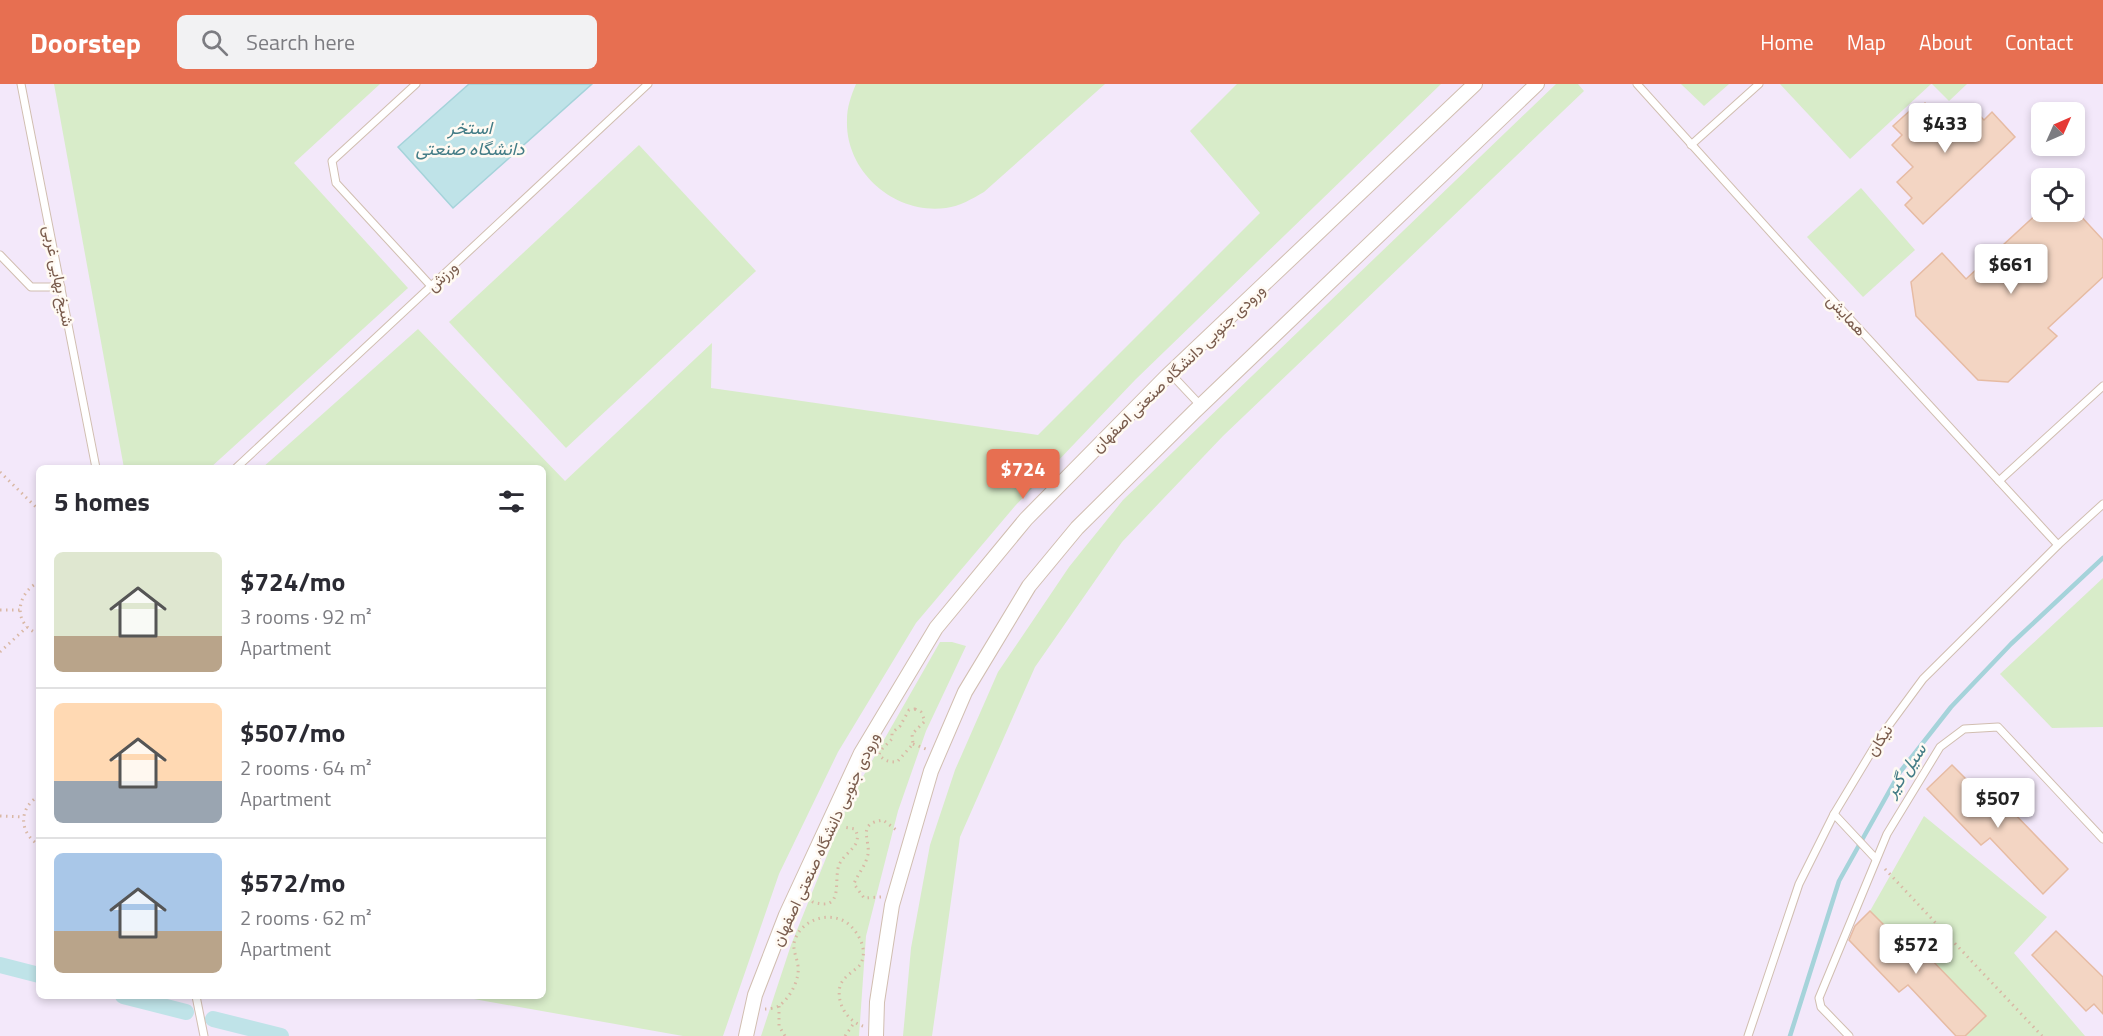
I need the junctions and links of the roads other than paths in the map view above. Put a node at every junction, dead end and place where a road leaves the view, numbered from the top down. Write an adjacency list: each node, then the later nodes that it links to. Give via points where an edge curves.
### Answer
1 (21, 84): 11 (lane, شیخ بهایی غربی)
2 (416, 84): 10 (lane, via 332,161 336,183)
3 (648, 84): 10 (lane, ورزش)
4 (1475, 84): 12 (street, ورودی جنوبی دانشگاه صنعتی اصفهان)
5 (1537, 84): 14 (street)
6 (1637, 84): 8 (lane, همایش)
7 (1759, 84): 8 (lane)
8 (1691, 145): 17 (lane, همایش)
9 (0, 255): 11 (lane, via 32,287)
10 (430, 286): 16 (lane, ورزش)
11 (61, 287): 15 (lane, شیخ بهایی غربی)
12 (1170, 373): 14 (lane); 26 (street, ورودی جنوبی دانشگاه صنعتی اصفهان, via 1026,519 936,628 861,753 758,985)
13 (2103, 386): 17 (lane)
14 (1201, 406): 24 (street, via 1077,528 1029,586 965,692 931,771 895,894 877,1002)
15 (95, 465)
16 (239, 465)
17 (1999, 481): 19 (lane, همایش)
18 (2103, 504): 19 (lane, نیکان)
19 (2058, 545): 20 (lane, نیکان, via 1923,679 1881,735)
20 (1834, 814): 22 (lane); 27 (lane, نیکان, via 1799,884)
21 (2103, 839): 22 (lane, via 1998,728 1964,729 1940,747)
22 (1876, 859): 28 (lane, via 1819,998 1821,1007)
23 (197, 999): 25 (lane)
24 (876, 1033)
25 (204, 1036)
26 (746, 1036)
27 (1748, 1036)
28 (1849, 1036)

